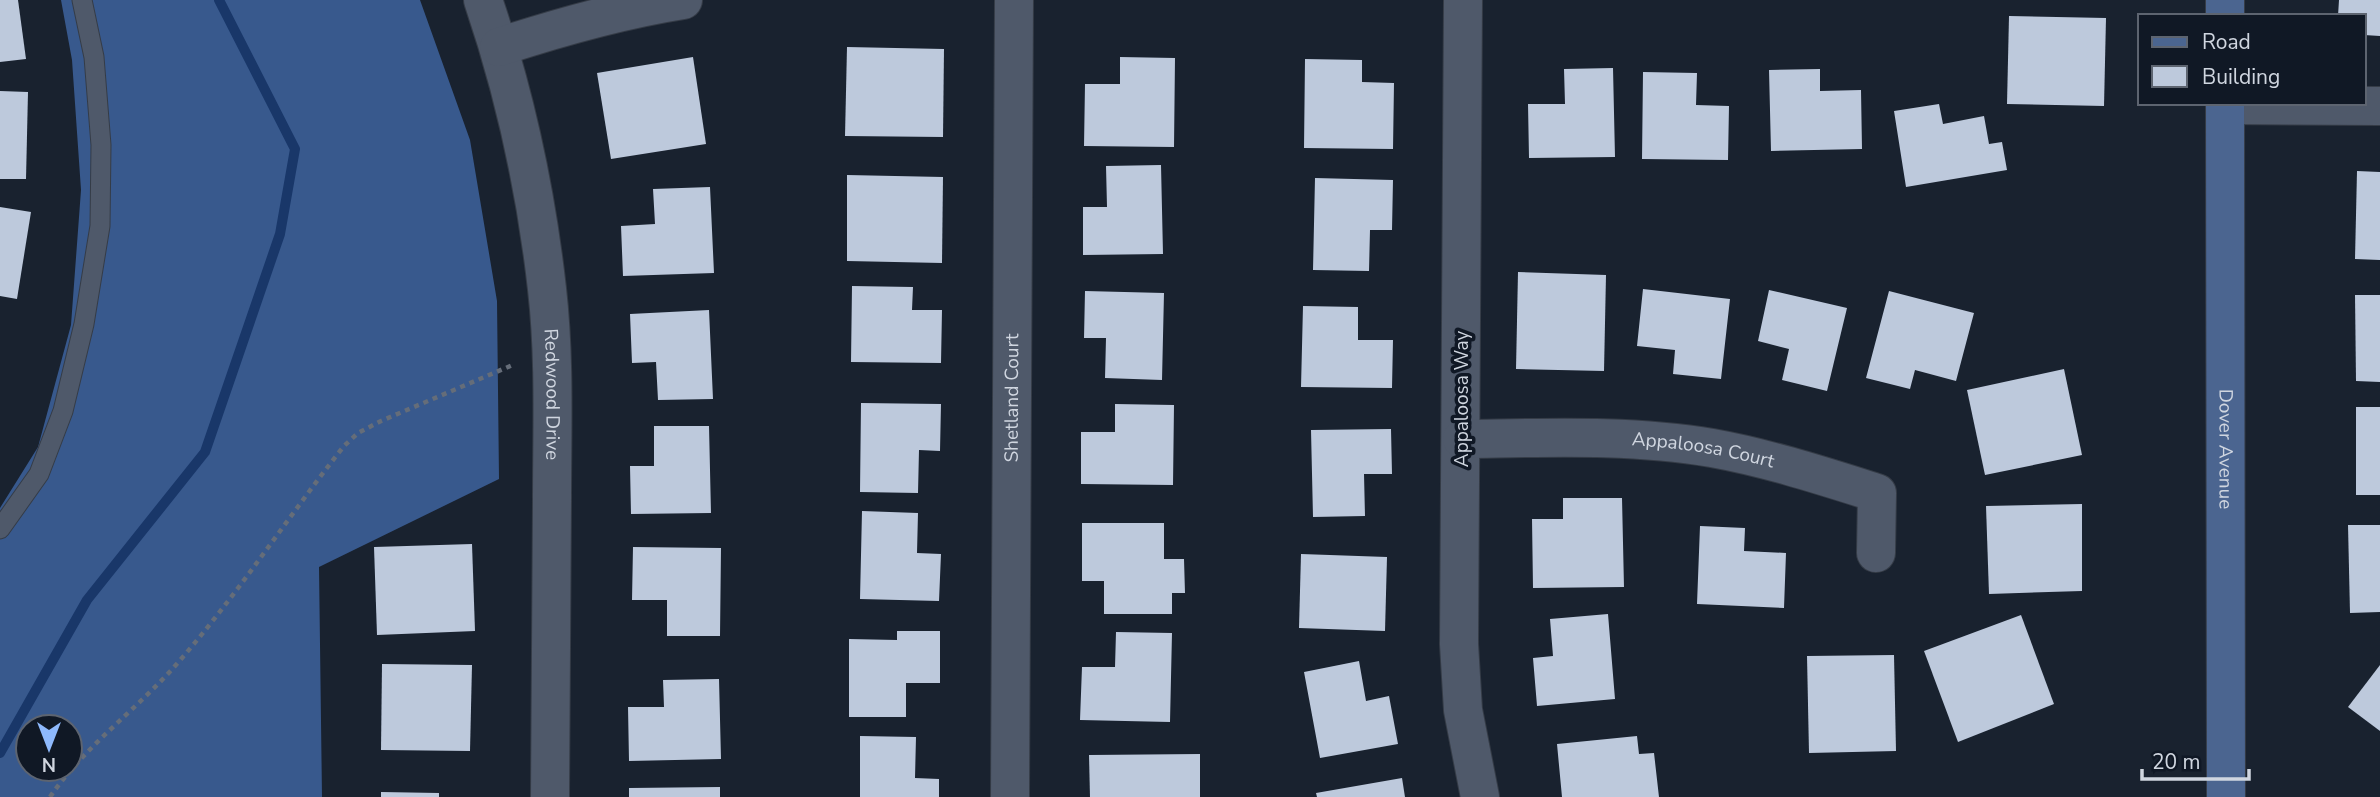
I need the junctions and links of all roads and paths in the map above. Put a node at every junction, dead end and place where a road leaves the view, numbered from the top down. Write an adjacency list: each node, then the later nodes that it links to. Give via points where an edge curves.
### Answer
1 (82, 0): 12 (lane, via 94,57 101,145 100,226 84,324 63,411 39,474)
2 (483, 0): 6 (street, Redwood Drive)
3 (683, 0): 6 (street, via 607,15)
4 (1014, 0): 16 (street, Shetland Court)
5 (1463, 0): 11 (street, Appaloosa Way)
6 (499, 47): 10 (street, Redwood Drive, via 535,201)
7 (2225, 105): 18 (main road, Dover Avenue)
8 (2302, 105): 9 (street)
9 (2380, 106)
10 (552, 363): 14 (path, via 511,364 358,433 174,667 65,774); 15 (street, Redwood Drive)
11 (1462, 439): 13 (street, Appaloosa Court, via 1631,439 1713,448 1795,467 1877,493); 17 (street, Appaloosa Way, via 1463,710)
12 (0, 529)
13 (1876, 553)
14 (50, 797)
15 (550, 797)
16 (1010, 797)
17 (1480, 797)
18 (2226, 797)

